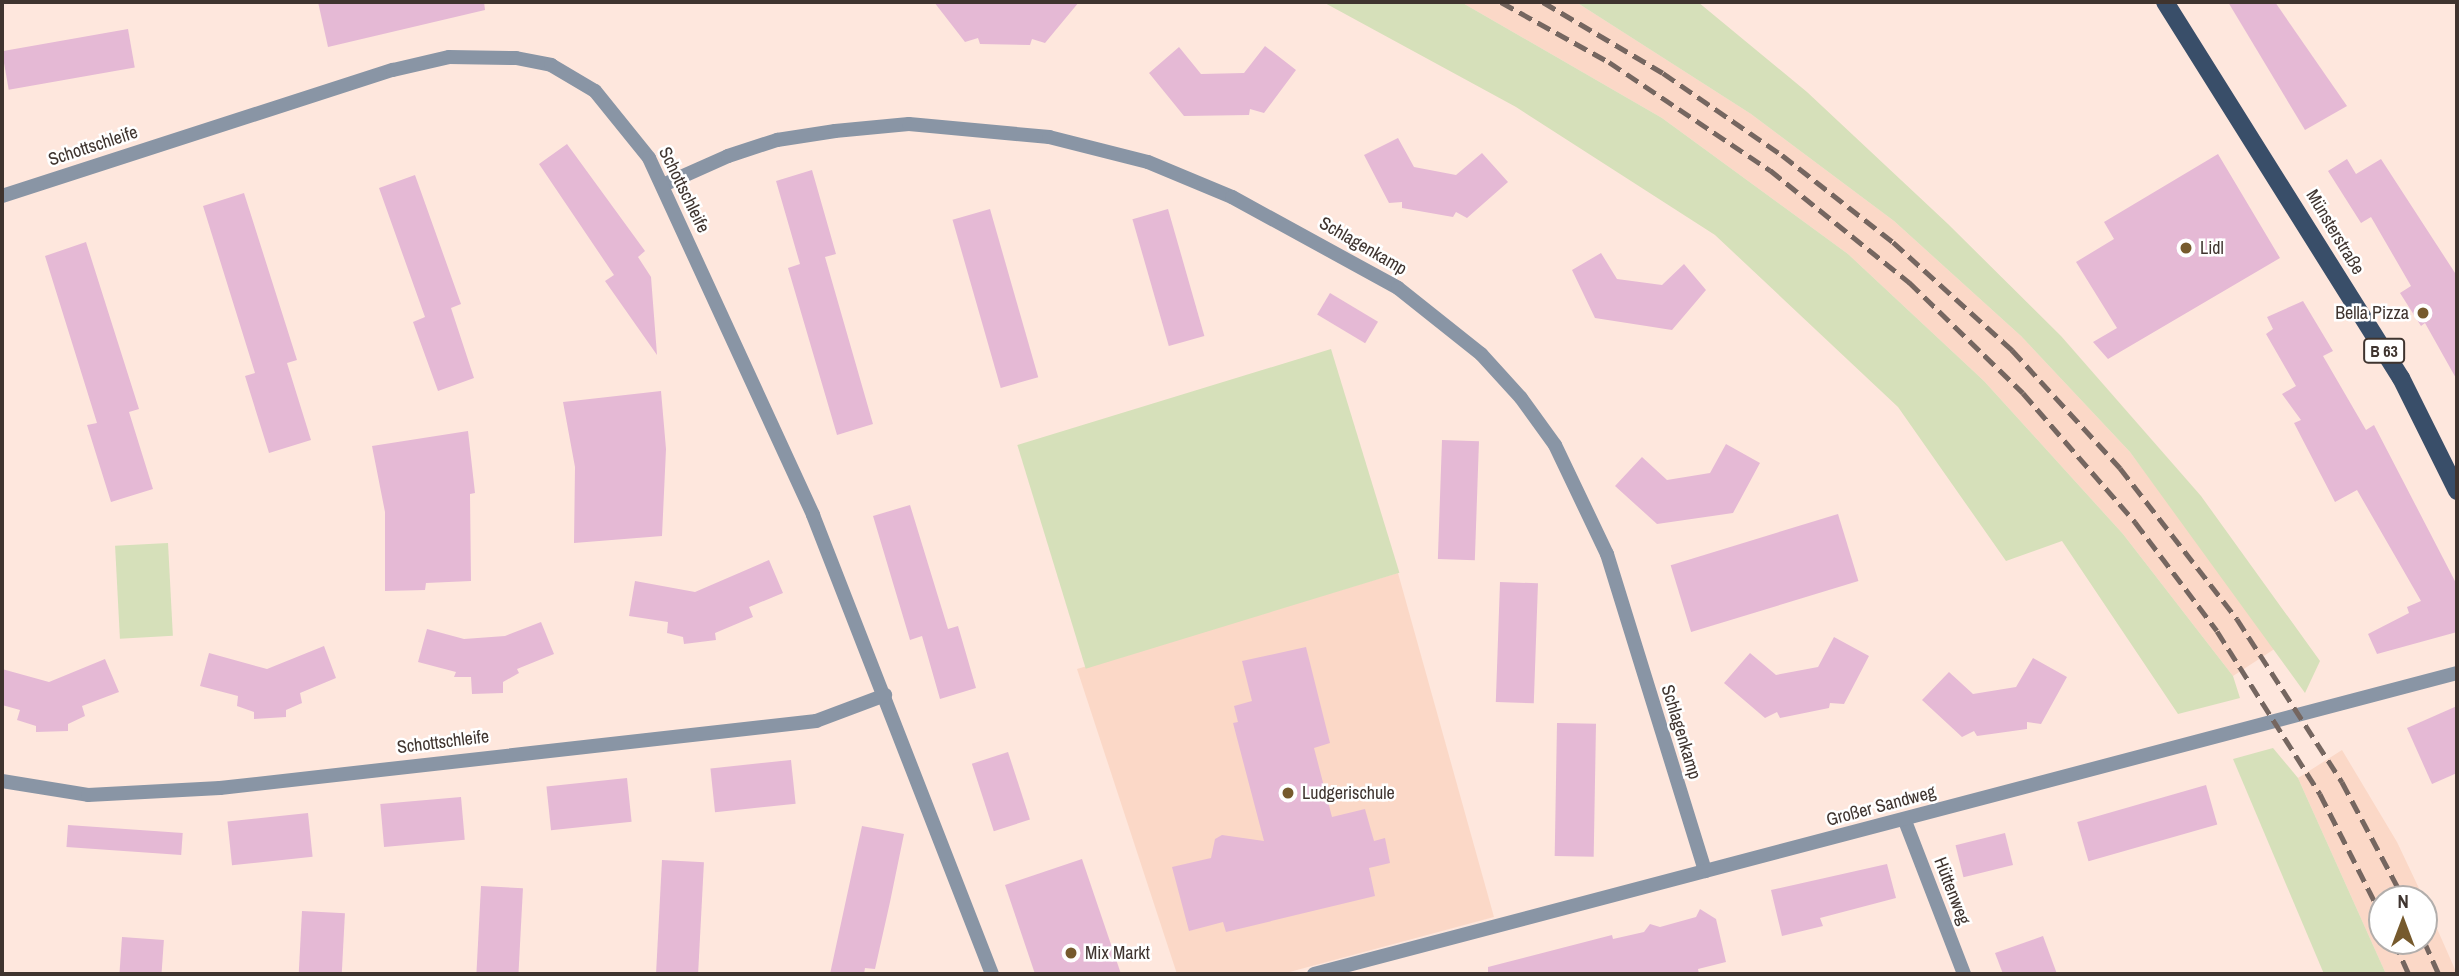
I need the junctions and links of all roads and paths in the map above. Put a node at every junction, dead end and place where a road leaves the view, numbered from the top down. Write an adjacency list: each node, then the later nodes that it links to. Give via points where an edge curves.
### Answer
1 (2165, 2): 4 (main road, Münsterstraße / B 63, via 2401,378)
2 (663, 185): 3 (street, Schottschleife, via 622,121 574,76 551,65 483,55 403,67); 6 (street, Schottschleife, via 813,515); 9 (street, Schlagenkamp, via 777,140 835,131 909,124 1049,137 1148,162 1232,197 1398,288 1481,354 1555,445 1607,554)
3 (2, 196)
4 (2457, 491)
5 (2457, 673): 8 (street, Großer Sandweg)
6 (885, 695): 7 (street, Schottschleife, via 816,721 220,788 88,795); 10 (street, Schottschleife)
7 (2, 781)
8 (1905, 821): 9 (street, Großer Sandweg); 12 (street, Hüttenweg)
9 (1705, 872): 11 (street, Großer Sandweg)
10 (992, 974)
11 (1314, 974)
12 (1964, 974)

